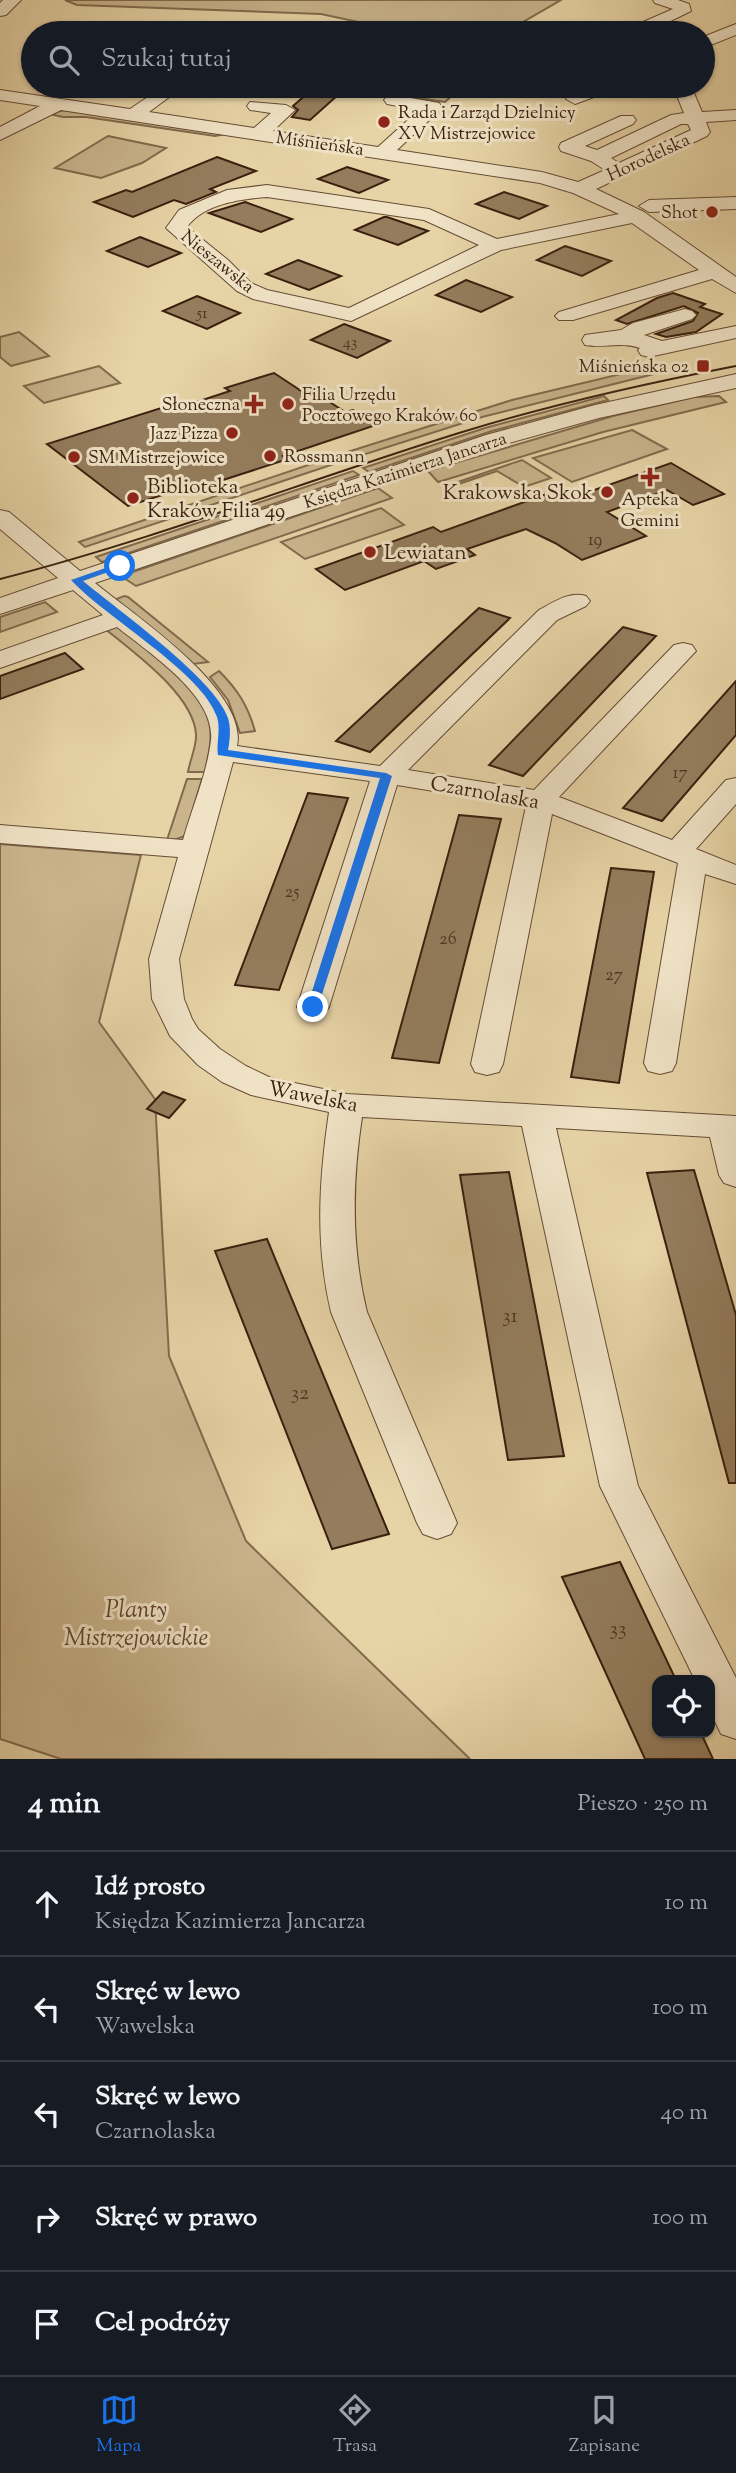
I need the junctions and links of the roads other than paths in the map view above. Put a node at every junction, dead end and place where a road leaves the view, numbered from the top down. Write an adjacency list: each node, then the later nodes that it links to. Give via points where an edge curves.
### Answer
1 (13, 0): 3 (street)
2 (661, 0): 4 (street, via 683,6 683,11)
3 (0, 11)
4 (660, 21)
5 (736, 29): 6 (street)
6 (715, 39)
7 (715, 47): 8 (street)
8 (736, 50)
9 (0, 95): 13 (street, Miśnieńska)
10 (158, 98): 17 (street)
11 (393, 100): 21 (street, via 433,107)
12 (689, 102): 14 (street); 18 (street, Horodelska); 22 (street, via 677,120); 23 (street, Horodelska, via 701,132)
13 (58, 104): 17 (street, Miśnieńska); 19 (street)
14 (667, 104)
15 (256, 106): 20 (street, via 286,110)
16 (642, 114): 22 (street, via 568,147)
17 (134, 115): 20 (street, Miśnieńska)
18 (736, 115)
19 (0, 134)
20 (259, 134): 21 (street, Miśnieńska)
21 (384, 152): 24 (street, Miśnieńska, via 503,170)
22 (598, 157): 23 (street)
23 (618, 170): 24 (street, Horodelska)
24 (580, 189): 26 (street, Miśnieńska)
25 (736, 203): 26 (street, Nieszawska)
26 (643, 211): 27 (street, Nieszawska); 28 (street, Miśnieńska)
27 (495, 245): 27 (street, Nieszawska, via 429,215 267,191 234,194 186,214 176,228 244,287 260,295 351,316)
28 (715, 272): 29 (street, Miśnieńska); 30 (street)
29 (736, 287)
30 (566, 316)
31 (685, 316): 33 (street)
32 (736, 332): 33 (street, via 656,349)
33 (626, 336): 34 (street)
34 (593, 340)
35 (736, 381): 37 (street, Księdza Kazimierza Jancarza, via 494,440)
36 (0, 517): 37 (street, Wawelska)
37 (76, 580): 39 (street, Księdza Kazimierza Jancarza); 40 (street, Wawelska)
38 (577, 601): 44 (street, via 548,615)
39 (0, 606)
40 (121, 617): 42 (street); 43 (street, Wawelska, via 204,689 222,717)
41 (683, 651): 46 (street)
42 (0, 660)
43 (222, 752): 44 (street, Czarnolaska); 48 (street, Wawelska)
44 (386, 776): 46 (street, Czarnolaska); 51 (street)
45 (736, 786): 49 (street)
46 (541, 800): 49 (street, Czarnolaska); 53 (street)
47 (2, 833): 48 (street)
48 (195, 850): 54 (street, Wawelska, via 164,959 168,999 186,1036 234,1074 263,1087)
49 (686, 856): 50 (street, Czarnolaska); 52 (street)
50 (736, 876)
51 (313, 1007)
52 (660, 1063)
53 (487, 1065)
54 (347, 1105): 55 (street, Wawelska); 58 (street, via 335,1241 339,1278)
55 (537, 1116): 56 (street, Wawelska); 59 (street, via 619,1486)
56 (731, 1127): 57 (street)
57 (736, 1175)
58 (437, 1523)
59 (736, 1721)

